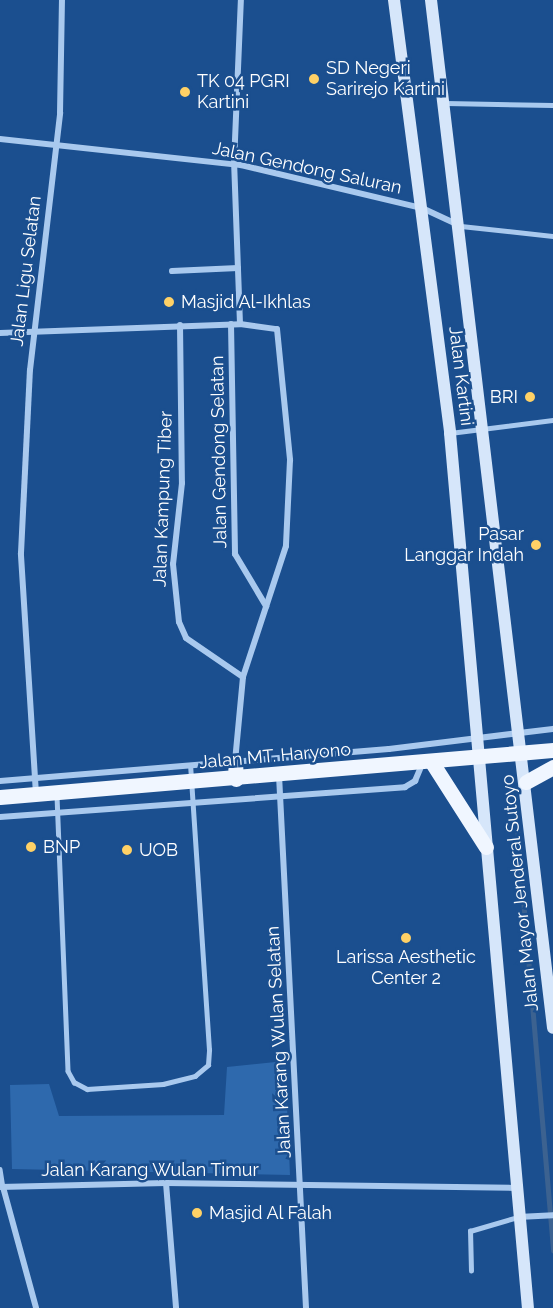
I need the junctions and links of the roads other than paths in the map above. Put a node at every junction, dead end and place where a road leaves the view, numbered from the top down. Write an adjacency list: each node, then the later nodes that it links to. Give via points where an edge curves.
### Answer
1 (62, 0): 8 (street, Jalan Ligu Selatan)
2 (241, 0): 9 (street)
3 (394, 0): 10 (main road, Jalan Kartini)
4 (431, 0): 5 (main road, Jalan Kartini)
5 (446, 103): 6 (lane); 11 (main road, Jalan Kartini)
6 (553, 105)
7 (0, 139): 8 (street, Jalan Gendong Saluran)
8 (56, 147): 9 (street, Jalan Gendong Saluran); 18 (street, Jalan Ligu Selatan)
9 (234, 164): 10 (street, Jalan Gendong Saluran); 13 (street)
10 (422, 208): 11 (street, Jalan Gendong Saluran); 22 (main road, Jalan Kartini)
11 (461, 226): 12 (lane); 21 (main road, Jalan Kartini)
12 (553, 236)
13 (238, 268): 14 (street); 16 (street)
14 (172, 271)
15 (231, 324): 16 (street); 17 (street); 23 (street, Jalan Gendong Selatan, via 235,554)
16 (240, 324): 23 (street, via 274,326 278,334 290,460 284,559)
17 (180, 325): 18 (street); 24 (street, Jalan Kampung Tiber, via 183,474 173,564 179,622 186,638)
18 (35, 330): 19 (street); 37 (street, Jalan Ligu Selatan, via 21,553)
19 (0, 333)
20 (553, 420): 21 (lane)
21 (485, 428): 22 (lane); 26 (main road, Jalan Kartini)
22 (450, 433): 27 (main road, Jalan Kartini)
23 (266, 606): 24 (street)
24 (243, 677): 32 (street)
25 (553, 729): 26 (street)
26 (521, 734): 27 (street); 29 (main road, Jalan Kartini)
27 (477, 738): 30 (main road, Jalan Kartini); 32 (street)
28 (553, 750): 29 (main road, Jalan MT. Haryono)
29 (523, 754): 30 (main road, Jalan MT. Haryono); 40 (main road, Jalan Mayor Jenderal Sutoyo)
30 (477, 759): 31 (main road, Jalan MT. Haryono); 50 (main road, Jalan Kartini)
31 (427, 761): 36 (main road, Jalan MT. Haryono); 45 (street, via 415,782 405,787); 50 (main road)
32 (235, 762): 33 (street); 38 (main road)
33 (190, 766): 35 (street); 41 (lane)
34 (553, 767): 40 (main road)
35 (79, 775): 37 (street); 42 (street)
36 (279, 775): 38 (main road, Jalan MT. Haryono); 45 (street, Jalan Karang Wulan Selatan)
37 (35, 778): 39 (street); 44 (street, Jalan Ligu Selatan)
38 (236, 779): 41 (main road, Jalan MT. Haryono)
39 (0, 781)
40 (526, 782): 51 (main road, Jalan Mayor Jenderal Sutoyo)
41 (192, 784): 42 (main road, Jalan MT. Haryono); 47 (lane)
42 (81, 792): 43 (main road, Jalan MT. Haryono)
43 (57, 794): 44 (main road, Jalan MT. Haryono); 48 (lane)
44 (36, 795): 46 (main road, Jalan MT. Haryono)
45 (280, 796): 47 (street); 54 (street, Jalan Karang Wulan Selatan)
46 (0, 797)
47 (194, 803): 48 (street); 48 (lane, via 208,1065 195,1076 163,1084 87,1089 74,1082 69,1071)
48 (58, 814): 49 (street)
49 (0, 817)
50 (486, 847): 56 (main road, Jalan Kartini)
51 (553, 1028)
52 (0, 1170): 55 (lane)
53 (166, 1183): 54 (street, Jalan Karang Wulan Timur); 55 (street, Jalan Karang Wulan Timur); 61 (street)
54 (302, 1186): 56 (street, Jalan Karang Wulan Timur); 62 (street, Jalan Karang Wulan Selatan)
55 (2, 1187): 60 (street)
56 (516, 1188): 58 (main road, Jalan Kartini)
57 (553, 1215): 58 (street)
58 (518, 1217): 59 (lane, via 470,1231); 63 (main road, Jalan Kartini)
59 (471, 1271)
60 (36, 1308)
61 (176, 1308)
62 (306, 1308)
63 (528, 1308)

